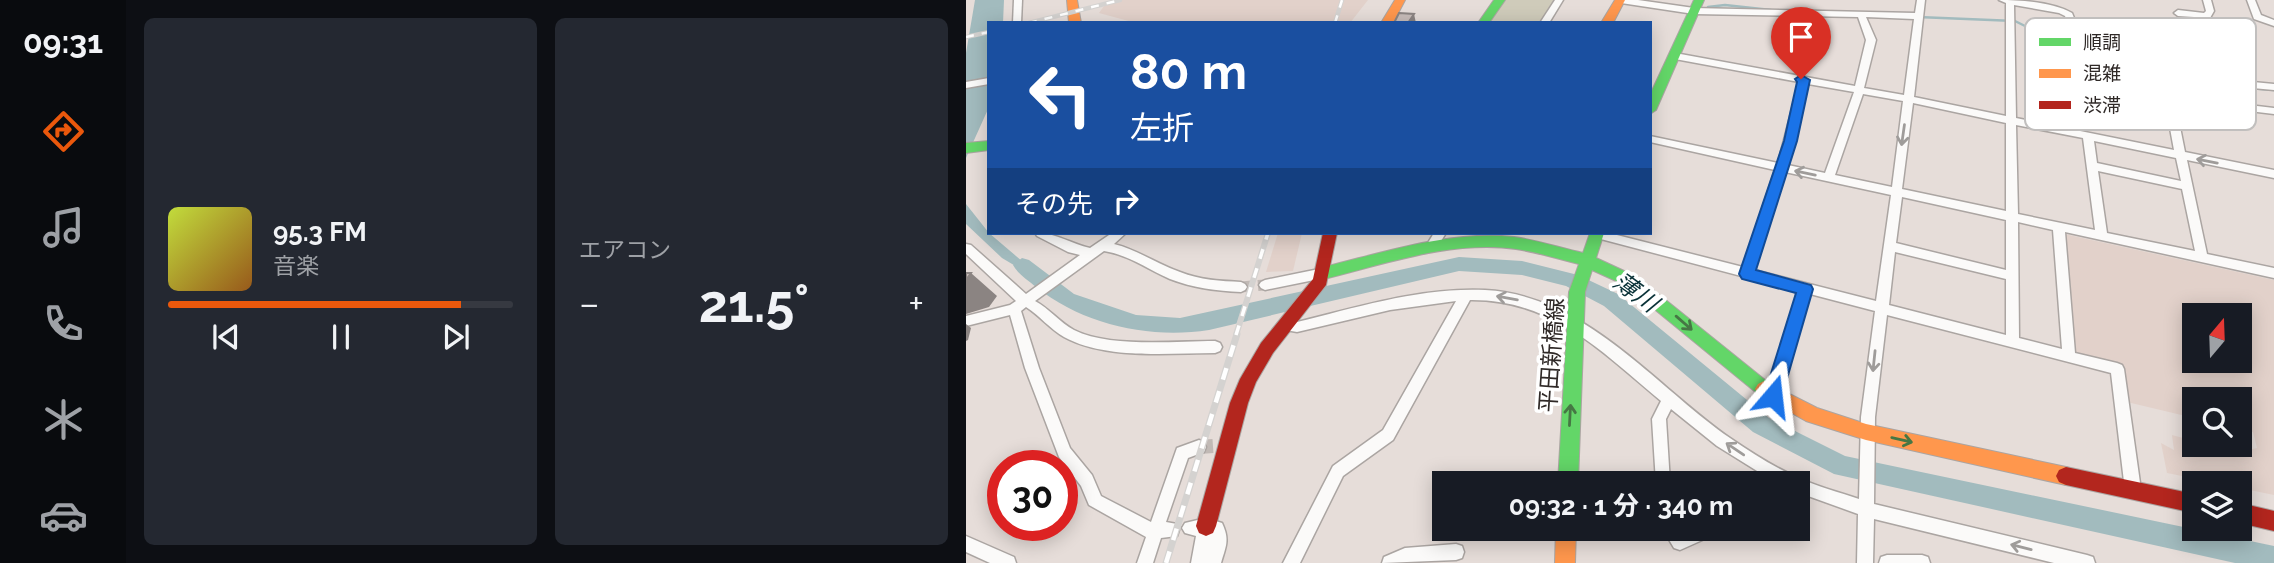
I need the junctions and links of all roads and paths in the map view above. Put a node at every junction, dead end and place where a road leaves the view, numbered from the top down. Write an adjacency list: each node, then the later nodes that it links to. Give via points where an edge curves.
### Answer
1 (1018, 0): 18 (street)
2 (1072, 0): 19 (street)
3 (1400, 0): 17 (street)
4 (1410, 0): 17 (street)
5 (1500, 0): 20 (street)
6 (1559, 0): 21 (street)
7 (1620, 0): 12 (street); 22 (street)
8 (1921, 0): 15 (street)
9 (2008, 0): 16 (street, via 2066,13); 23 (street)
10 (2207, 0): 13 (street, via 2207,16)
11 (2250, 0): 24 (street, via 2257,17)
12 (1696, 6): 14 (street); 25 (street)
13 (2178, 13)
14 (1862, 15): 15 (street); 30 (street, via 1871,40)
15 (1919, 17): 31 (street)
16 (2068, 18)
17 (1395, 20)
18 (1017, 21)
19 (1075, 21)
20 (1484, 21)
21 (1545, 21)
22 (1608, 21)
23 (2010, 22): 34 (street)
24 (2274, 23)
25 (1675, 56): 26 (street); 32 (street)
26 (1804, 80): 30 (street); 46 (street)
27 (987, 81): 28 (street)
28 (966, 85)
29 (2270, 89): 33 (street)
30 (1860, 90): 31 (street); 48 (street)
31 (1908, 99): 34 (street); 50 (street, one-way to 50)
32 (1652, 106)
33 (2273, 112)
34 (2010, 120): 35 (street); 51 (street)
35 (2025, 123)
36 (2059, 130): 38 (street)
37 (2176, 130): 43 (street)
38 (2088, 136): 43 (street); 45 (street)
39 (1652, 139): 46 (street)
40 (987, 145): 41 (street)
41 (966, 148)
42 (987, 155): 44 (street)
43 (2181, 156): 47 (street, one-way to 43); 49 (street)
44 (966, 158)
45 (2092, 166): 49 (street); 58 (street)
46 (1782, 168): 48 (street, one-way to 46); 67 (street)
47 (2274, 174)
48 (1829, 178): 50 (street)
49 (2187, 186): 64 (street)
50 (1895, 192): 51 (street); 61 (street)
51 (2012, 218): 52 (street); 68 (street)
52 (2059, 228): 58 (street); 81 (street)
53 (1045, 235): 63 (street, via 1072,248)
54 (1117, 235): 63 (street)
55 (1329, 235): 69 (street)
56 (1596, 235): 65 (street, 平田新橋線)
57 (1604, 235): 67 (street)
58 (2102, 237): 64 (street)
59 (1518, 238): 60 (street); 65 (street)
60 (1436, 239): 69 (street)
61 (1889, 246): 68 (street); 75 (street)
62 (967, 248): 74 (street)
63 (1098, 249): 71 (street, via 1130,250 1165,271 1206,285); 74 (street)
64 (2202, 258): 66 (street)
65 (1585, 263): 76 (street, 平田新橋線); 82 (street, one-way to 82, via 1631,281)
66 (2274, 273)
67 (1747, 274): 72 (street)
68 (2012, 276): 79 (street)
69 (1322, 277): 70 (street); 78 (street)
70 (1265, 285)
71 (1241, 287)
72 (1805, 289): 75 (street); 82 (street)
73 (1466, 295): 76 (street, one-way to 73, via 1510,298); 78 (street, via 1420,300 1297,327); 104 (street, via 1388,435 1338,471)
74 (1024, 302): 77 (street); 80 (street, via 1043,311 1068,333 1092,342 1121,347); 96 (street, via 1032,368 1070,464 1093,488 1094,500 1147,530)
75 (1880, 309): 79 (street); 84 (street, one-way to 84)
76 (1575, 319): 83 (street); 86 (street, 平田新橋線, one-way to 76)
77 (966, 321)
78 (1286, 324): 85 (street, via 1267,348)
79 (2013, 342): 81 (street)
80 (1215, 347)
81 (2069, 356): 90 (street, via 2117,369)
82 (1773, 396): 84 (street)
83 (1669, 399): 87 (street, via 1659,419); 88 (street, one-way to 83, via 1715,436)
84 (1866, 437): 90 (street, one-way to 90); 92 (street)
85 (1213, 447): 95 (street); 96 (street, via 1182,453)
86 (1569, 471)
87 (1662, 471)
88 (1771, 471)
89 (1810, 489): 92 (street)
90 (2133, 490): 91 (street)
91 (2182, 500)
92 (1865, 506): 107 (street); 110 (street, one-way to 92)
93 (2252, 516): 94 (street)
94 (2274, 521)
95 (1198, 527): 102 (street); 103 (street, via 1217,528 1220,540)
96 (1164, 531): 101 (street)
97 (1566, 541): 106 (street)
98 (966, 544): 100 (street)
99 (1457, 552): 105 (street, via 1405,556)
100 (1008, 563)
101 (1145, 563)
102 (1199, 563)
103 (1213, 563)
104 (1291, 563)
105 (1390, 563)
106 (1565, 563)
107 (1865, 563)
108 (1887, 563): 109 (street)
109 (1922, 563)
110 (2087, 563)

